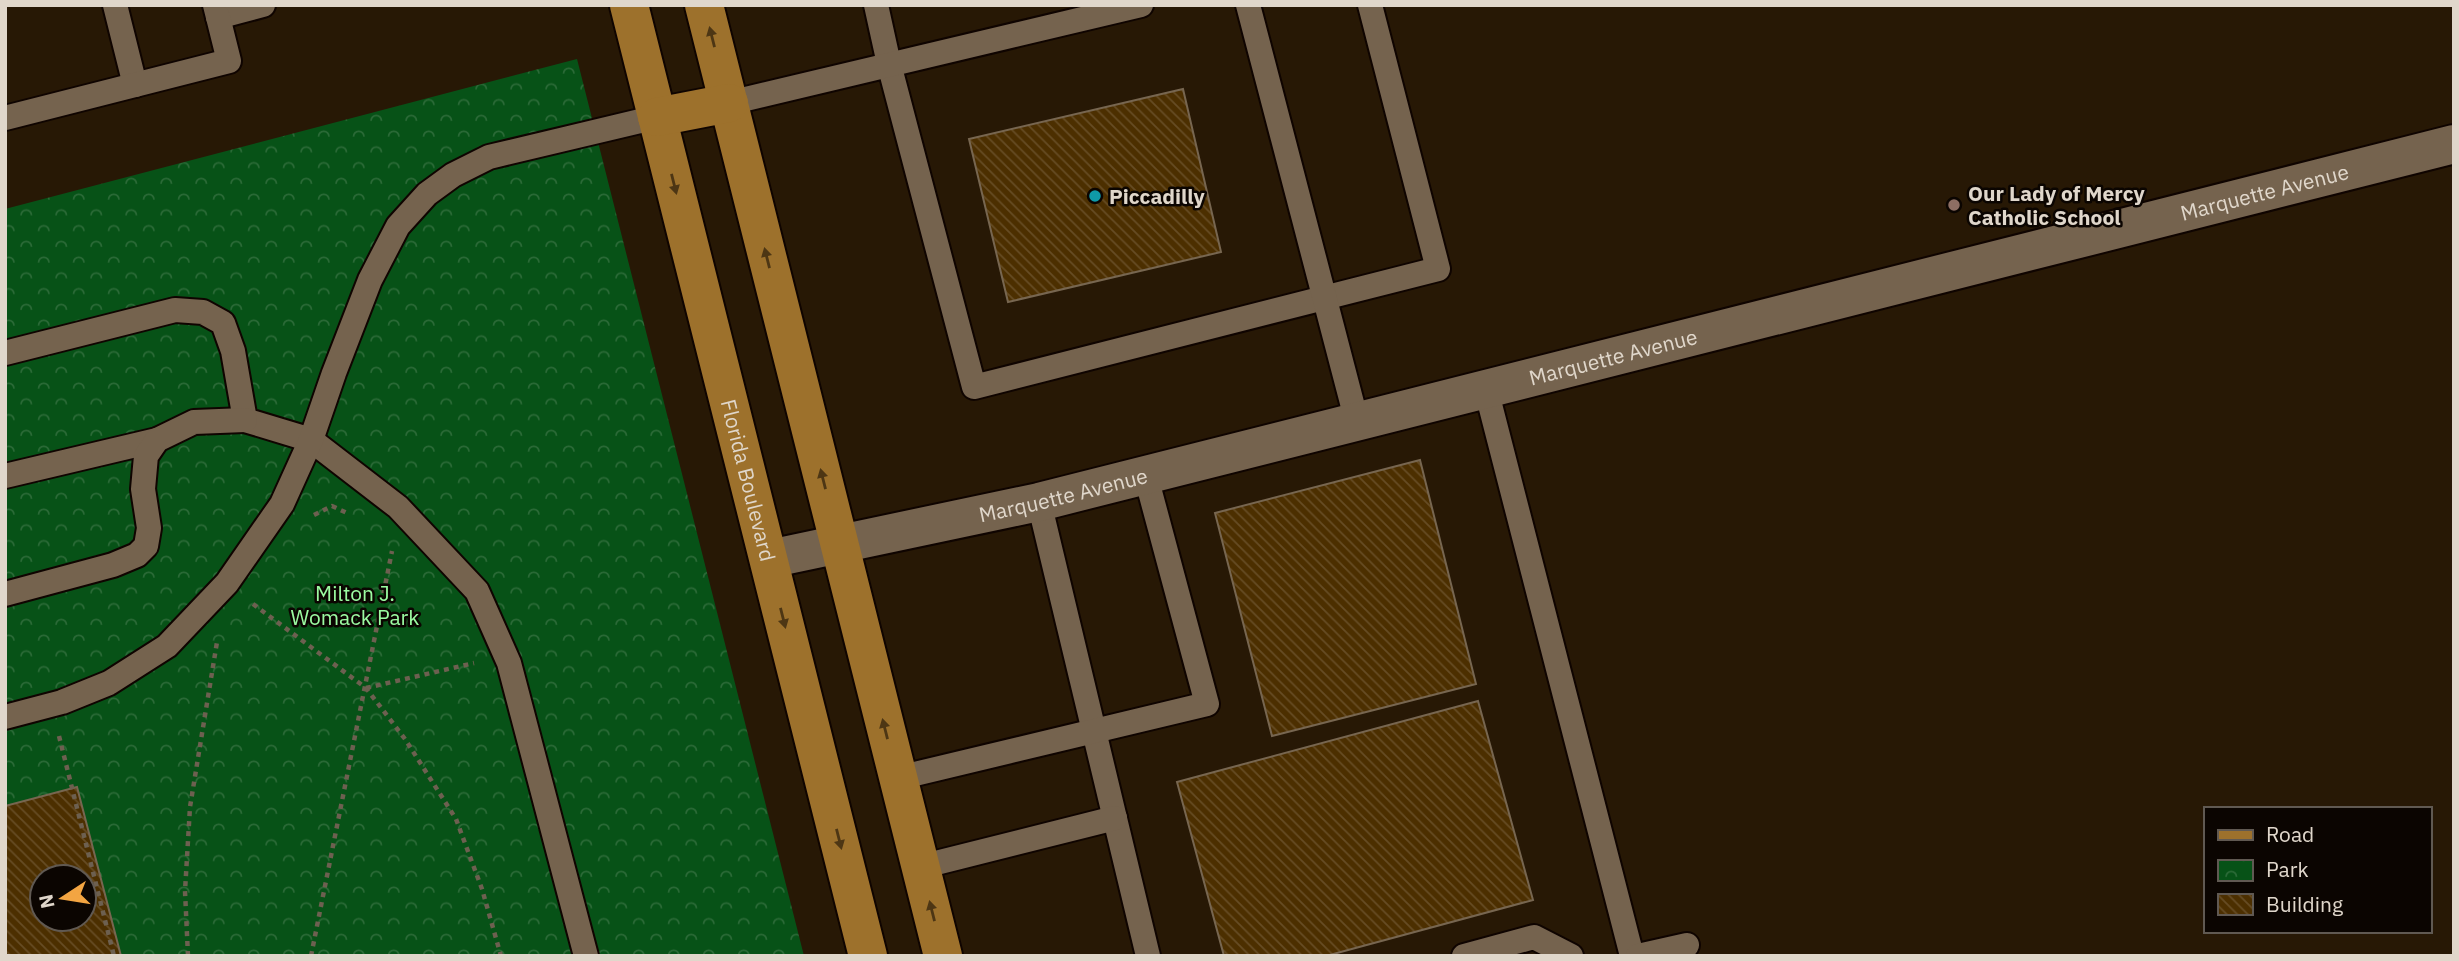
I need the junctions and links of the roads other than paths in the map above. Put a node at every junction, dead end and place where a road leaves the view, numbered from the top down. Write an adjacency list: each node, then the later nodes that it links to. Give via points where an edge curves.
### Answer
1 (115, 5): 11 (lane)
2 (263, 5): 9 (lane)
3 (629, 5): 13 (main road, Florida Boulevard)
4 (704, 5): 12 (main road, one-way to 4)
5 (876, 5): 10 (lane)
6 (1141, 5): 10 (lane)
7 (1248, 5): 16 (lane)
8 (1370, 5): 16 (lane, via 1438,269)
9 (216, 11): 11 (lane, via 229,61)
10 (890, 64): 12 (lane); 16 (lane, via 974,387)
11 (135, 85): 14 (lane)
12 (729, 103): 13 (main road); 26 (main road, one-way to 12)
13 (657, 117): 22 (lane, via 489,157 427,194 398,226 370,280); 27 (main road, Florida Boulevard, one-way to 27)
14 (5, 118)
15 (2454, 144): 18 (street, Marquette Avenue)
16 (1325, 299): 20 (lane)
17 (5, 353): 19 (lane, via 175,310 203,313 223,323 233,351)
18 (1486, 389): 20 (street, Marquette Avenue); 41 (lane)
19 (244, 420): 21 (lane, via 194,422); 22 (lane)
20 (1357, 422): 23 (street, Marquette Avenue)
21 (157, 440): 24 (lane); 28 (lane, via 146,456 146,546 113,565)
22 (311, 440): 29 (lane, via 282,504 227,583 167,646 109,683); 35 (lane, via 398,507 477,591 509,663)
23 (1145, 473): 25 (street, Marquette Avenue); 30 (lane, via 1207,704)
24 (5, 476)
25 (1040, 502): 26 (street, Marquette Avenue); 30 (lane)
26 (839, 545): 27 (street, Marquette Avenue); 31 (main road, one-way to 26)
27 (769, 559): 36 (main road, Florida Boulevard, one-way to 36)
28 (5, 594)
29 (5, 717)
30 (1094, 731): 31 (lane); 32 (lane)
31 (898, 778): 33 (main road)
32 (1115, 818): 33 (lane); 38 (lane)
33 (920, 867): 37 (main road, one-way to 33)
34 (1686, 945): 41 (lane)
35 (586, 956)
36 (868, 956)
37 (943, 956)
38 (1148, 956)
39 (1464, 956): 40 (lane, via 1534,937)
40 (1571, 956)
41 (1635, 956)

